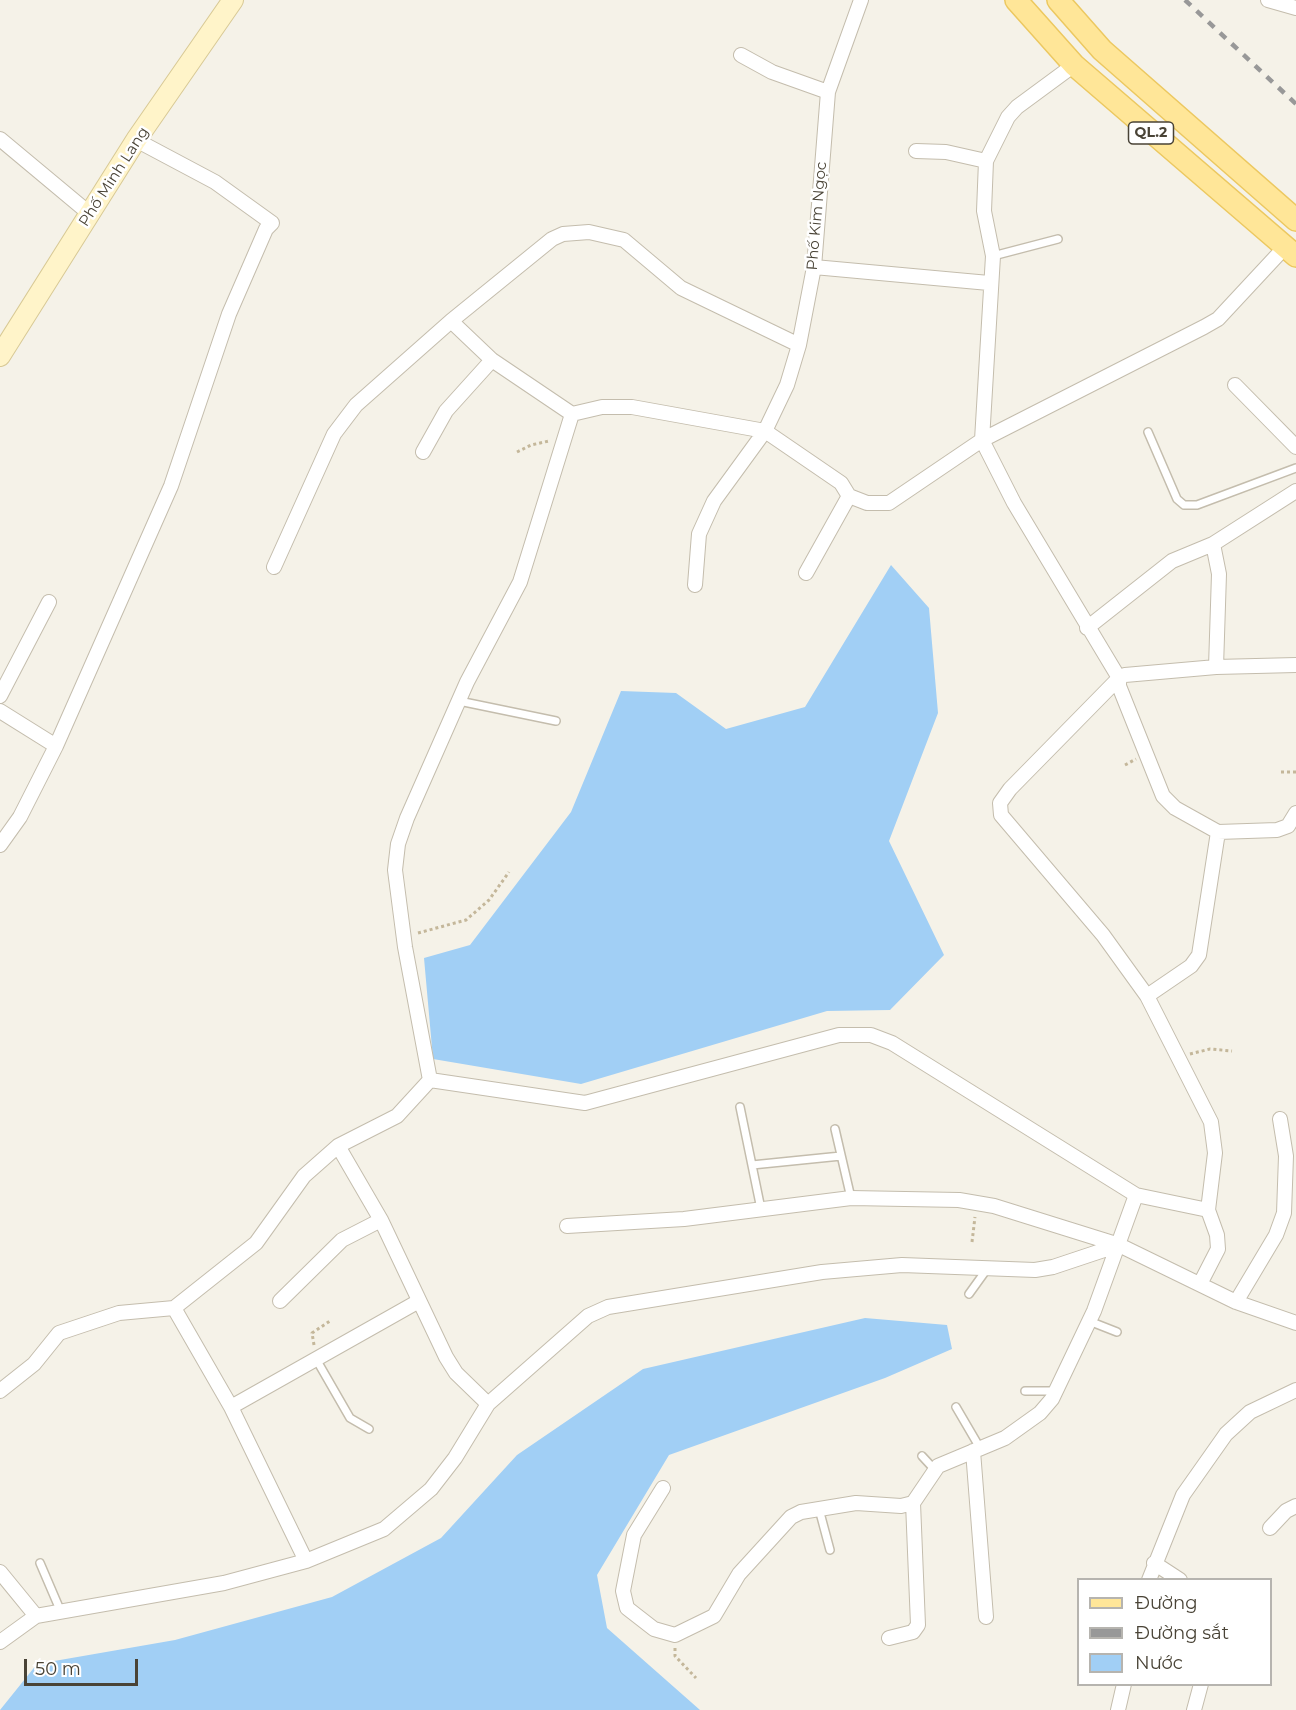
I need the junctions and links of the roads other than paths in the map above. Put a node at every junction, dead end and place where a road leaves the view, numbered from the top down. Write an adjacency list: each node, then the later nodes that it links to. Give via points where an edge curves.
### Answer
1 (233, 0): 11 (street, Phố Minh Lang)
2 (861, 0): 9 (street, Phố Kim Ngọc)
3 (1016, 0): 8 (main road, QL.2)
4 (1058, 0): 15 (main road, QL.2, via 1102,50)
5 (1268, 0): 6 (street)
6 (1296, 8)
7 (741, 55): 9 (street, via 772,72)
8 (1074, 65): 13 (street, via 1017,107); 17 (main road, QL.2)
9 (828, 92): 19 (street, Phố Kim Ngọc)
10 (0, 139): 14 (street)
11 (136, 140): 14 (street, Phố Minh Lang); 48 (street, via 215,182 272,223 229,314 171,486)
12 (916, 151): 13 (street, via 946,152)
13 (986, 161): 18 (street, via 984,211)
14 (90, 214): 22 (street, Phố Minh Lang)
15 (1296, 220)
16 (1058, 239): 18 (lane)
17 (1291, 252): 29 (street, via 1218,319)
18 (993, 256): 20 (street)
19 (814, 267): 20 (street); 23 (street, Phố Kim Ngọc)
20 (989, 283): 29 (street)
21 (451, 321): 23 (street, via 552,239 589,232 624,240 681,288); 24 (street); 36 (street, via 343,421)
22 (3, 345)
23 (799, 345): 27 (street, Phố Kim Ngọc, via 787,385)
24 (492, 360): 26 (street); 31 (street, via 446,411)
25 (1234, 385): 30 (street)
26 (572, 414): 27 (street, via 602,407 632,407); 45 (street, via 520,582)
27 (765, 431): 34 (street, via 841,483); 38 (street, Phố Kim Ngọc, via 714,501 699,534)
28 (1148, 432): 32 (lane, via 1177,499 1184,505 1197,505)
29 (982, 440): 34 (street, via 889,503 867,503); 40 (street)
30 (1296, 447)
31 (423, 452)
32 (1296, 468)
33 (1296, 491): 35 (street)
34 (849, 496): 37 (street)
35 (1213, 544): 40 (street, via 1172,561); 42 (street, via 1220,574)
36 (274, 567)
37 (806, 573)
38 (695, 585)
39 (49, 602): 44 (street)
40 (1087, 628): 43 (street)
41 (1296, 665): 42 (street)
42 (1216, 667): 43 (street)
43 (1119, 678): 50 (street, via 1163,796 1175,808); 52 (street, via 1010,789 1000,803 1001,815 1103,935)
44 (0, 696)
45 (459, 701): 47 (lane); 53 (street, via 406,818 395,870)
46 (0, 711): 48 (street)
47 (556, 721)
48 (56, 746): 51 (street, via 20,817)
49 (1296, 813): 50 (street, via 1288,826 1277,830)
50 (1218, 832): 52 (street, via 1199,955 1191,966)
51 (0, 845)
52 (1147, 996): 63 (street, via 1211,1122 1215,1142)
53 (430, 1080): 57 (street, via 397,1116); 60 (street, via 585,1103 839,1035 872,1035 892,1043)
54 (740, 1107): 59 (lane)
55 (1280, 1119): 72 (street, via 1286,1156 1284,1213 1276,1235)
56 (835, 1129): 58 (lane)
57 (338, 1146): 64 (street); 73 (street, via 304,1176 256,1243)
58 (841, 1156): 59 (lane); 61 (lane)
59 (752, 1165): 62 (lane)
60 (1136, 1195): 63 (street); 66 (street)
61 (851, 1197): 62 (street); 66 (street, via 936,1197 994,1206)
62 (761, 1209): 65 (street, via 684,1219)
63 (1208, 1210): 68 (street, via 1218,1249)
64 (381, 1220): 70 (street); 71 (street, via 342,1240)
65 (567, 1226)
66 (1119, 1245): 67 (street, via 1053,1267); 68 (street); 74 (street)
67 (988, 1267): 69 (lane); 82 (street, via 902,1265 822,1272 608,1306 588,1316)
68 (1200, 1284): 72 (street)
69 (969, 1294)
70 (419, 1301): 77 (street); 82 (street, via 456,1373)
71 (280, 1302)
72 (1236, 1302): 75 (street)
73 (174, 1308): 79 (street, via 119,1313 59,1333 34,1364); 83 (street)
74 (1089, 1321): 76 (lane); 81 (street)
75 (1296, 1323)
76 (1117, 1332)
77 (318, 1358): 83 (street); 85 (lane, via 350,1418)
78 (1296, 1390): 97 (street, via 1250,1412 1230,1429 1183,1495)
79 (0, 1391)
80 (1025, 1391): 81 (lane)
81 (1057, 1391): 86 (street, via 1040,1413 1005,1437)
82 (488, 1404): 95 (street, via 455,1458 403,1516 384,1529)
83 (231, 1407): 95 (street)
84 (956, 1407): 86 (lane)
85 (369, 1429)
86 (976, 1450): 88 (street); 103 (street)
87 (922, 1456): 88 (lane)
88 (934, 1469): 90 (street)
89 (663, 1488): 92 (street, via 634,1535 623,1592 627,1608 654,1629 675,1635 714,1616 739,1574 791,1517)
90 (913, 1503): 92 (street, via 856,1503); 104 (street, via 918,1625 913,1632)
91 (1296, 1506): 93 (street)
92 (819, 1509): 94 (lane)
93 (1270, 1528)
94 (830, 1550)
95 (306, 1560): 101 (street, via 194,1590)
96 (40, 1563): 101 (lane)
97 (1154, 1563): 99 (street); 100 (street)
98 (0, 1572): 102 (street)
99 (1150, 1578)
100 (1177, 1578)
101 (61, 1612): 102 (street)
102 (36, 1616): 105 (street)
103 (986, 1617)
104 (888, 1638)
105 (0, 1642)
106 (1124, 1686): 108 (street)
107 (1200, 1686): 109 (street)
108 (1118, 1710)
109 (1194, 1710)

